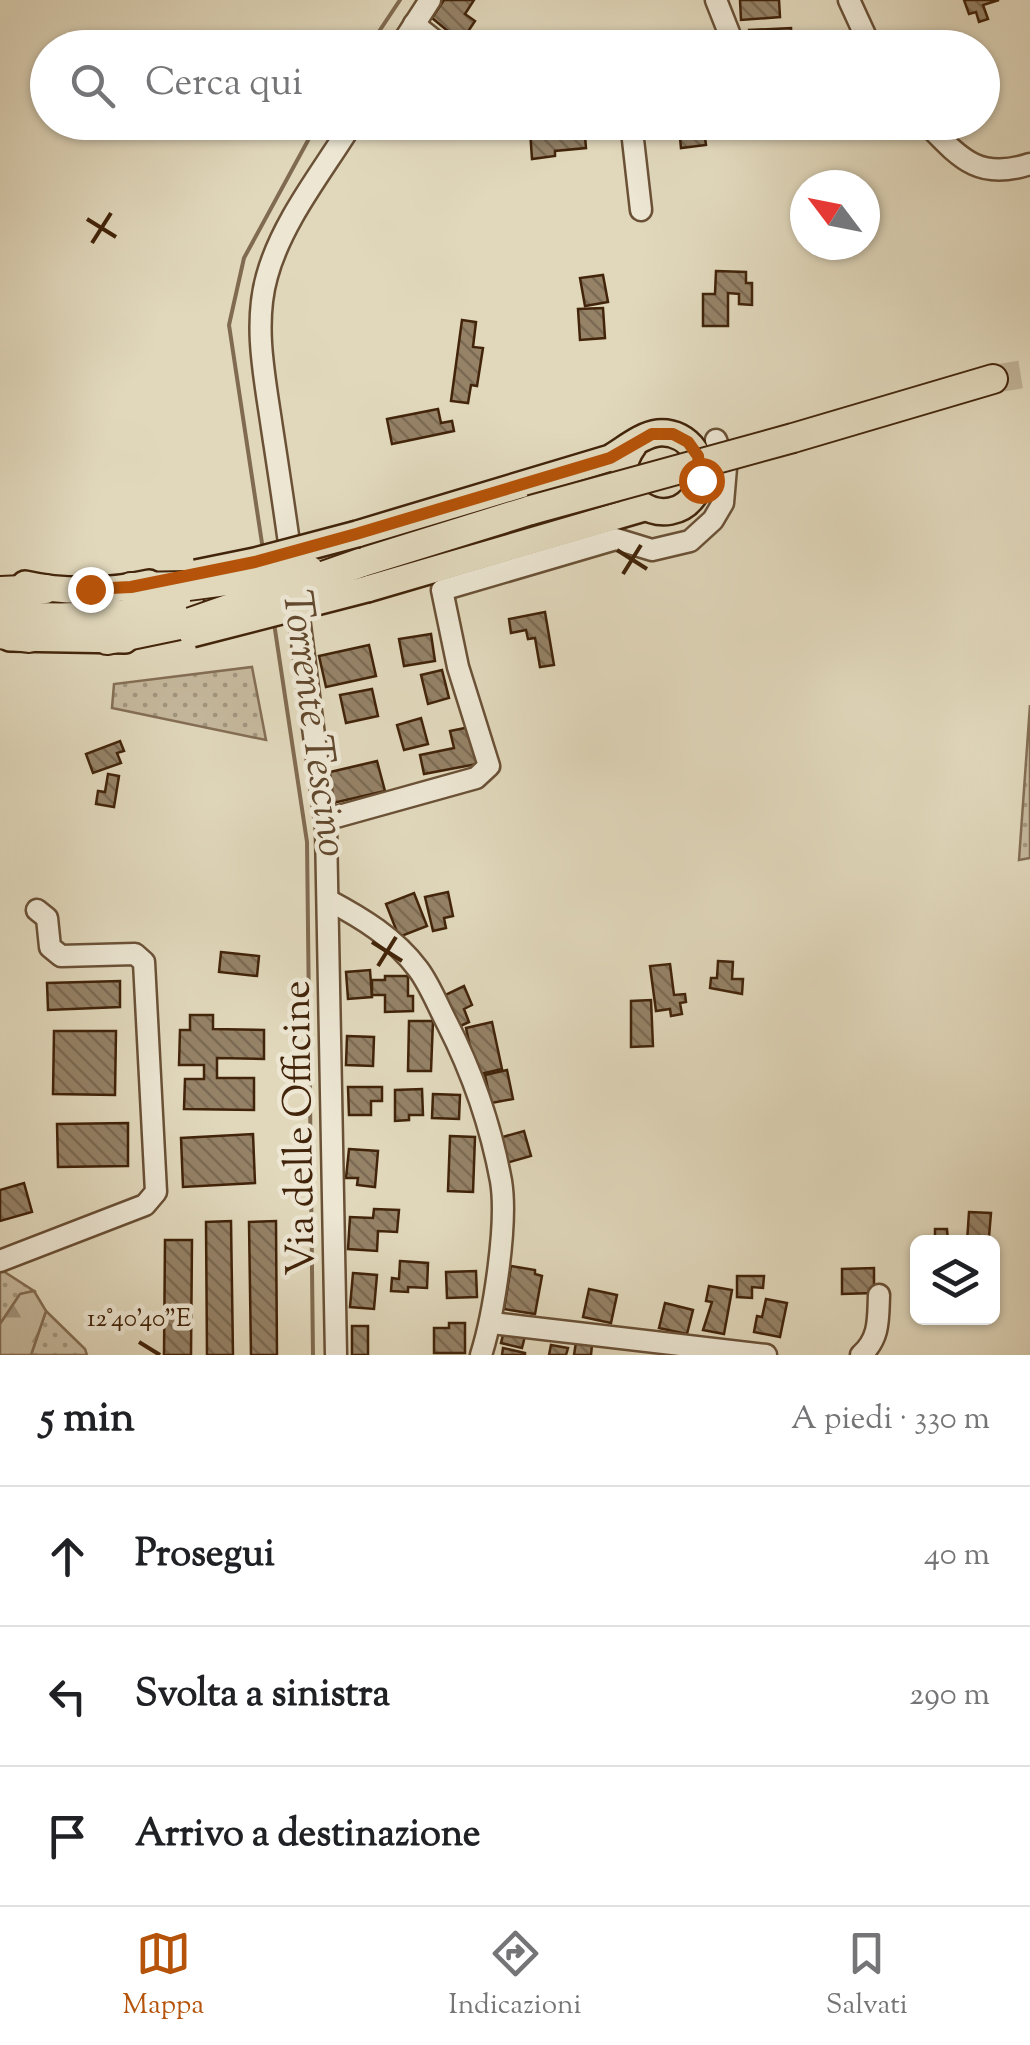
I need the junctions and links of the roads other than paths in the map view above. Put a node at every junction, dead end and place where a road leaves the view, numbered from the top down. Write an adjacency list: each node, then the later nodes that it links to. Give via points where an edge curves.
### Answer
1 (430, 0): 4 (street)
2 (716, 0): 7 (street)
3 (849, 0): 8 (street)
4 (414, 24): 5 (street); 6 (street)
5 (410, 30)
6 (422, 30)
7 (728, 30)
8 (863, 30)
9 (341, 140): 30 (street, Via delle Officine, via 282,237 266,277 260,333)
10 (633, 140): 13 (street)
11 (944, 140): 12 (street, via 984,169 1005,172)
12 (1030, 164)
13 (642, 210)
14 (993, 379): 20 (highway, bridge, via 531,510)
15 (716, 440): 19 (street, via 726,468 723,503 704,531)
16 (634, 445): 17 (main road, via 623,477); 18 (main road, via 667,433 694,448 702,467 699,487); 25 (main road, bridge, via 610,458 255,562)
17 (644, 508): 18 (main road); 20 (main road)
18 (673, 510): 19 (street)
19 (682, 544): 30 (street, via 652,550 616,539 442,590 489,766 476,778)
20 (363, 576): 25 (highway, bridge)
21 (0, 581): 23 (main road)
22 (131, 587): 23 (main road); 25 (highway)
23 (45, 589): 24 (highway)
24 (0, 592)
25 (190, 604): 26 (highway, via 120,615); 29 (highway)
26 (0, 613)
27 (0, 636): 28 (highway)
28 (28, 638): 29 (main road)
29 (107, 640)
30 (325, 820): 31 (street, Via delle Officine)
31 (328, 900): 35 (street, via 399,947 420,971 460,1048 502,1185); 36 (street, Via delle Officine)
32 (37, 910): 33 (street, via 47,918 50,946 61,956 135,954 144,962 156,1192 145,1205)
33 (0, 1261)
34 (879, 1295): 39 (street, via 874,1344)
35 (492, 1323): 37 (street); 38 (street)
36 (336, 1355)
37 (482, 1355)
38 (766, 1355)
39 (862, 1355)

